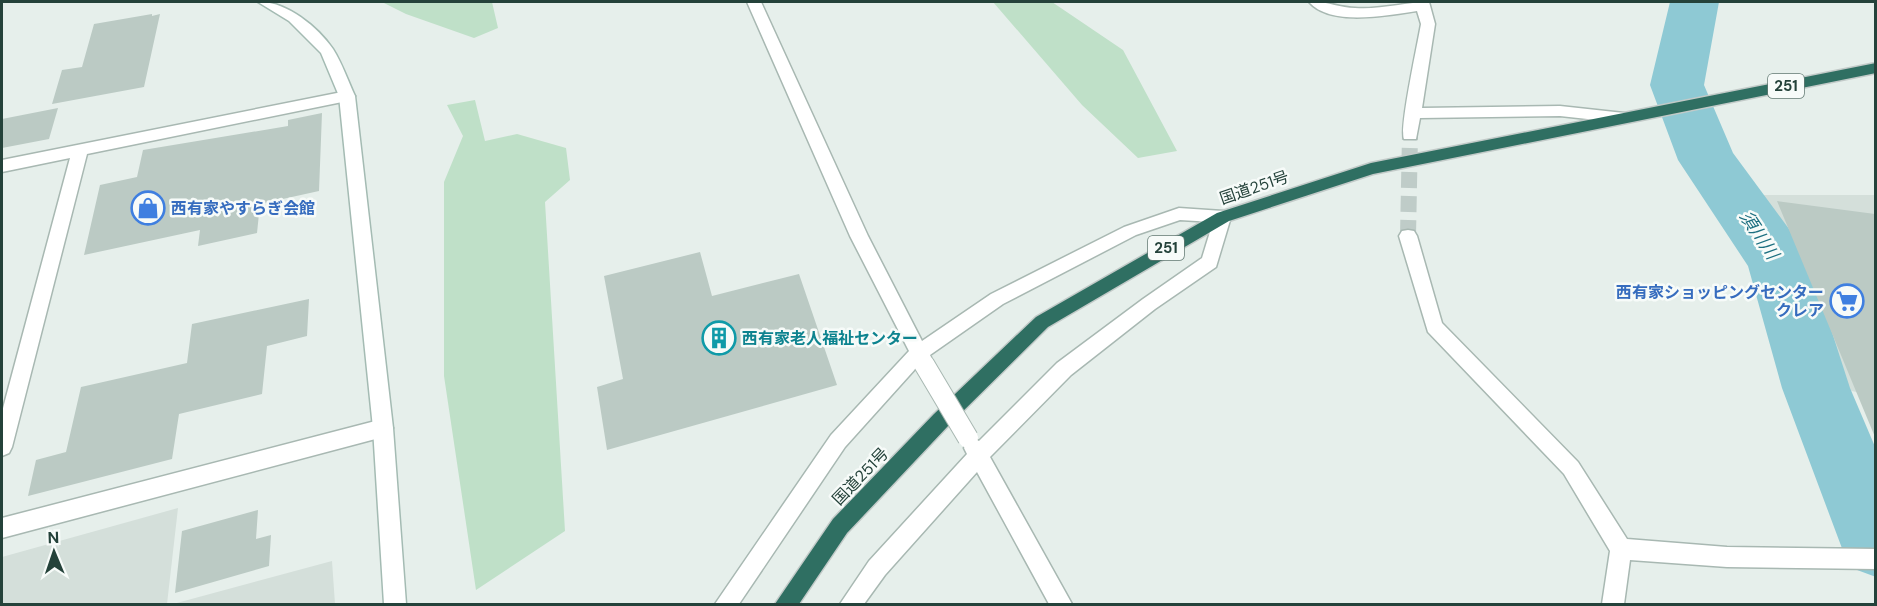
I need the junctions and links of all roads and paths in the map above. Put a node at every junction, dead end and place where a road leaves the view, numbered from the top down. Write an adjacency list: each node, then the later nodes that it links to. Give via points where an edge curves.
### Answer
1 (265, 2): 6 (street, via 294,18 327,51)
2 (754, 2): 14 (street, via 859,236)
3 (1316, 2): 4 (street, via 1353,14)
4 (1422, 4): 7 (street, via 1428,24)
5 (1875, 68): 8 (highway, 国道251号 / 251)
6 (347, 96): 10 (street); 15 (street)
7 (1412, 113): 8 (street, via 1560,111); 9 (street)
8 (1624, 118): 12 (highway, 国道251号 / 251, via 1371,169)
9 (1410, 135)
10 (80, 150): 11 (street); 16 (street)
11 (2, 166)
12 (1223, 217): 14 (street, via 1179,214 1130,231 996,300); 17 (street, via 1210,262 1064,369); 23 (highway, 国道251号 / 251, via 1042,322 840,526)
13 (1408, 236): 19 (street, via 1434,327 1570,468)
14 (922, 358): 17 (street, bridge); 22 (street, via 838,441)
15 (383, 428): 18 (street); 21 (street)
16 (2, 447)
17 (973, 447): 24 (street); 25 (street)
18 (2, 528)
19 (1620, 549): 20 (street, via 1727,557); 26 (street)
20 (1872, 559)
21 (395, 604)
22 (726, 604)
23 (786, 604)
24 (850, 604)
25 (1061, 604)
26 (1612, 604)

